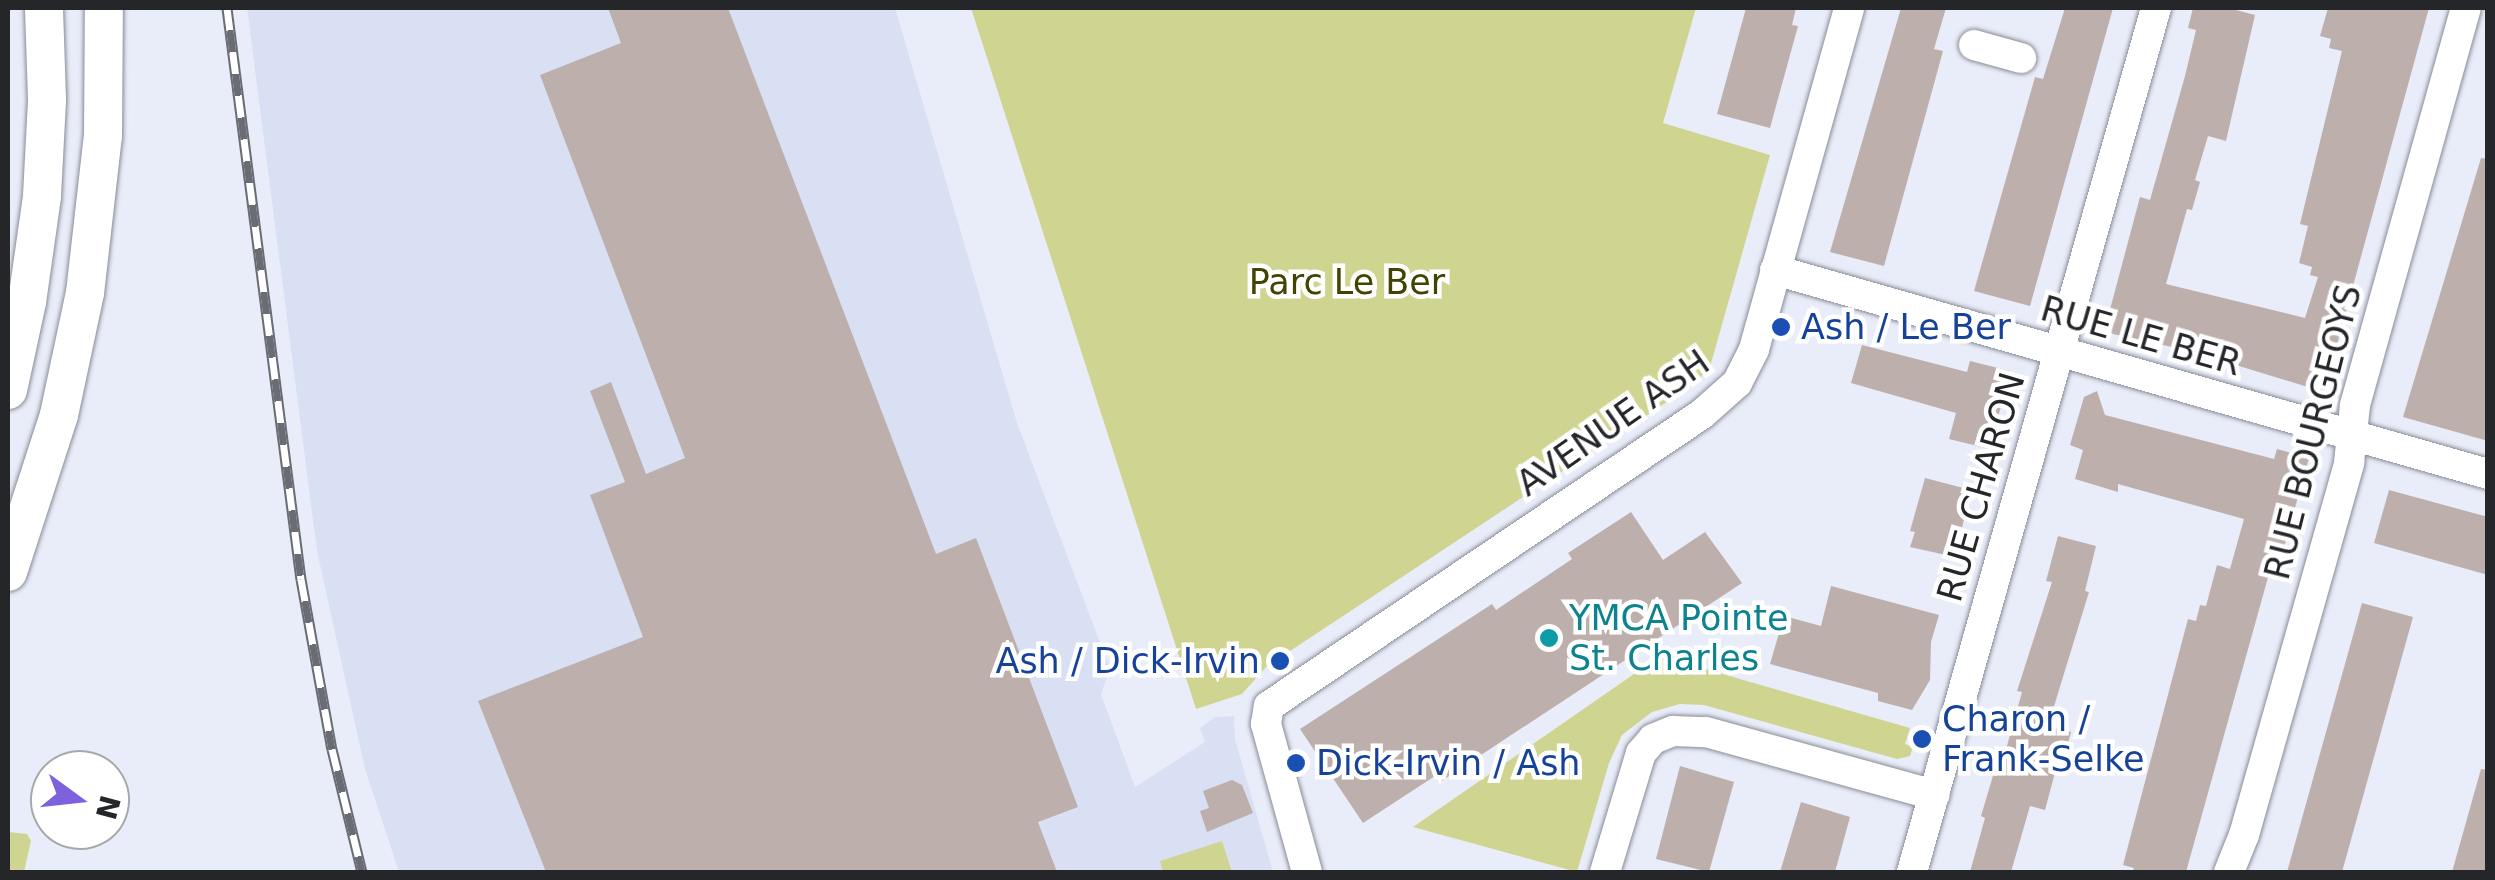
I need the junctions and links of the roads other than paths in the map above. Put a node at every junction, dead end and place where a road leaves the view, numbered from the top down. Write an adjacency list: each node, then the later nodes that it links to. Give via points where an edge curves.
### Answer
1 (44, 8): 10 (main road, via 42,196)
2 (104, 8): 13 (main road, via 104,136 88,276 59,415)
3 (1849, 8): 8 (street, AVENUE ASH)
4 (2156, 8): 9 (street, RUE CHARON)
5 (2466, 8): 11 (street, RUE BOURGEOYS, via 2354,405)
6 (1974, 45): 7 (street)
7 (2020, 58)
8 (1774, 270): 9 (street, RUE LE BER); 15 (street, AVENUE ASH, via 1750,361 1720,402 1272,702 1266,717)
9 (2058, 351): 11 (street, RUE LE BER); 14 (street, RUE CHARON)
10 (8, 390)
11 (2352, 436): 12 (street, RUE LE BER); 18 (street, RUE BOURGEOYS, via 2244,835)
12 (2488, 474)
13 (8, 572)
14 (1934, 795): 16 (street, via 1706,732 1672,730 1641,753); 17 (street, RUE CHARON)
15 (1307, 872)
16 (1605, 872)
17 (1912, 872)
18 (2228, 872)

